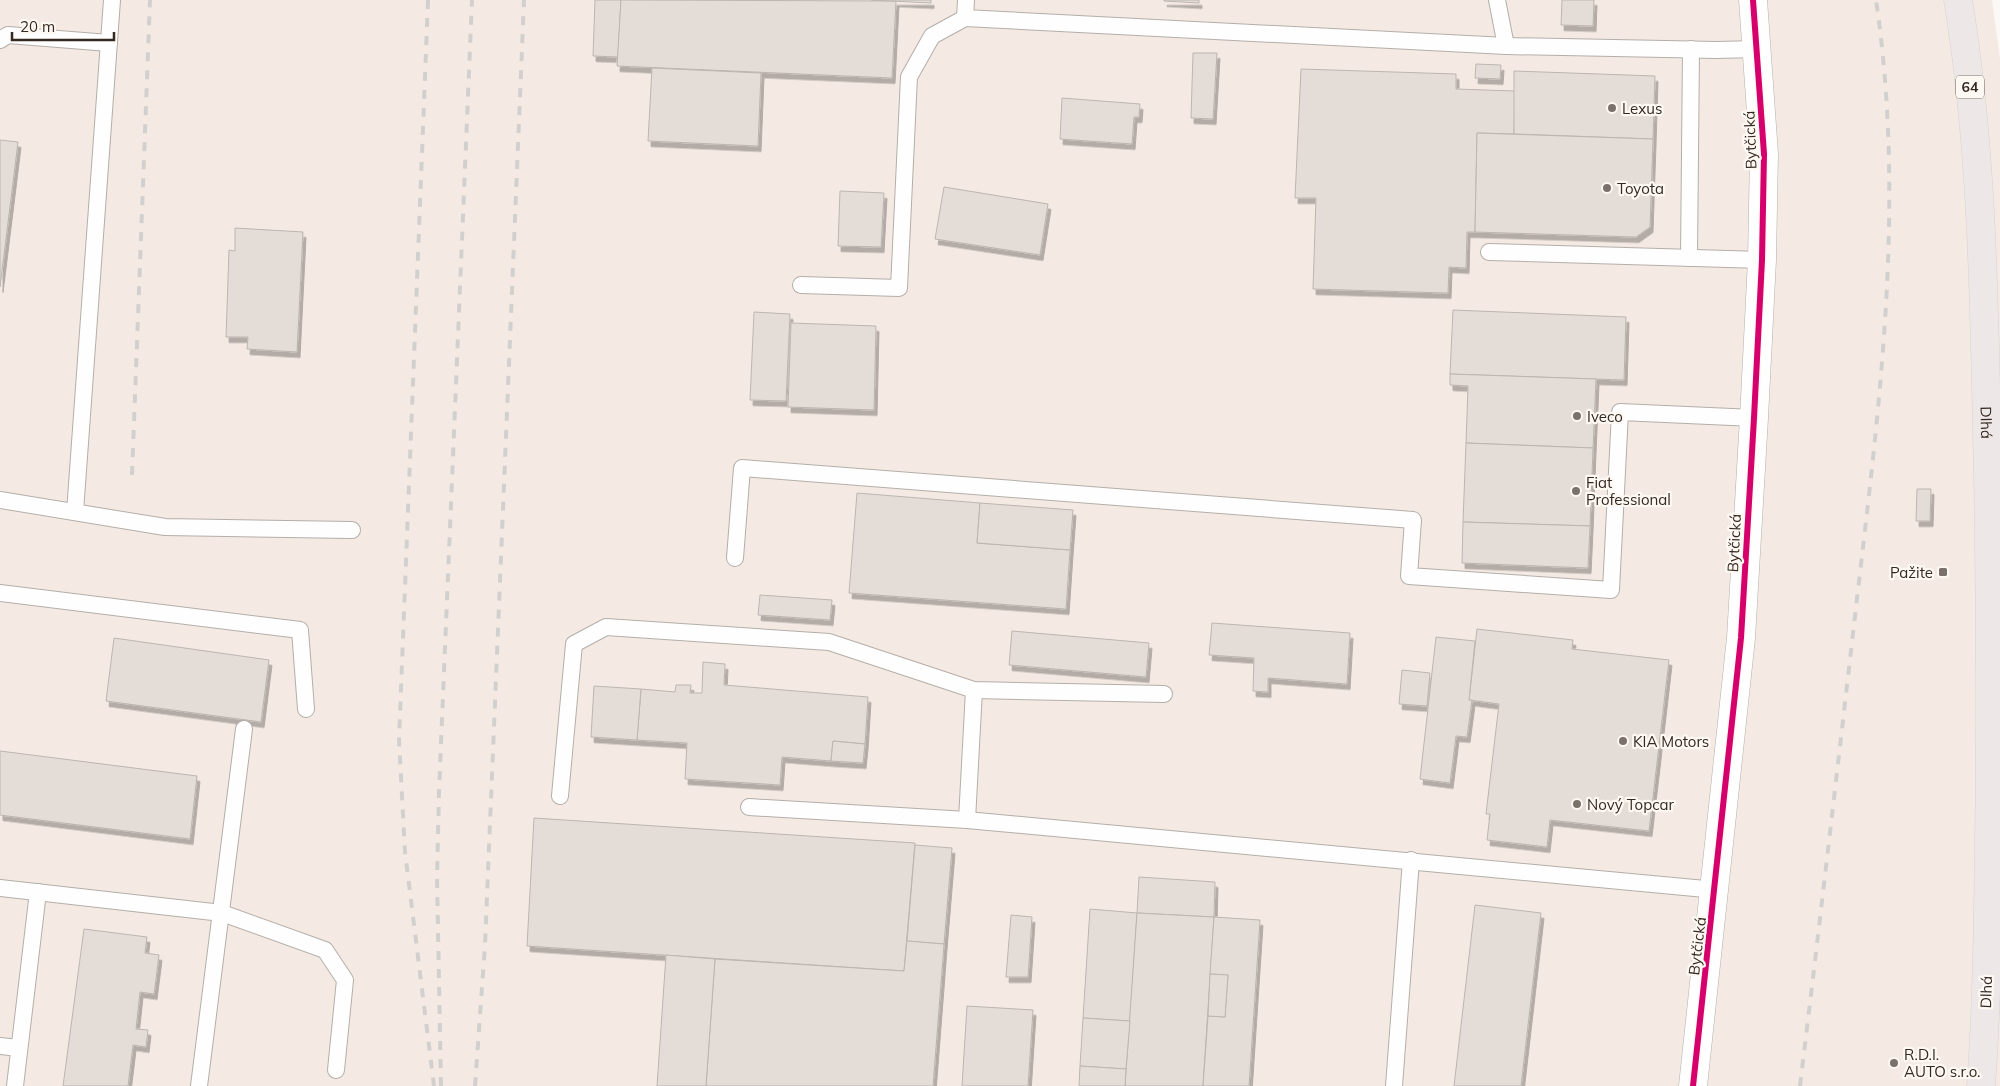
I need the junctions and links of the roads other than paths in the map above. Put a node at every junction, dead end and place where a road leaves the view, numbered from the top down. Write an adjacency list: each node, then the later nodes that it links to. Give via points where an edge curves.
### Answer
1 (112, 0): 8 (lane)
2 (966, 0): 6 (lane)
3 (1497, 0): 9 (lane)
4 (1753, 0): 11 (street, Bytčická)
5 (1958, 0): 41 (main road, Dlhá / 64, via 1979,174 1988,511 1991,723)
6 (965, 18): 9 (lane); 15 (lane, via 932,36 909,77 900,288)
7 (0, 40): 8 (lane, via 8,36)
8 (109, 44): 18 (lane)
9 (1506, 46): 10 (lane)
10 (1691, 49): 11 (lane); 13 (lane)
11 (1758, 49): 14 (street, Bytčická, via 1764,154)
12 (1489, 252): 13 (lane)
13 (1689, 258): 14 (lane)
14 (1762, 260): 16 (street, Bytčická)
15 (801, 284)
16 (1754, 418): 20 (lane, via 1620,412 1611,590 1409,576 1413,520 742,468); 31 (street, Bytčická, via 1742,638)
17 (0, 500): 18 (lane)
18 (75, 512): 19 (lane, via 165,527)
19 (352, 530)
20 (735, 558)
21 (0, 593): 24 (lane, via 300,630)
22 (974, 690): 23 (lane); 26 (lane, via 829,642 606,627 574,644); 28 (lane)
23 (1164, 694)
24 (306, 709)
25 (244, 729): 33 (lane)
26 (560, 796)
27 (749, 807): 28 (lane)
28 (967, 820): 29 (lane)
29 (1411, 860): 31 (lane); 39 (lane)
30 (0, 888): 32 (lane)
31 (1716, 890): 40 (street, Bytčická)
32 (38, 892): 33 (lane); 35 (lane)
33 (222, 913): 36 (lane, via 325,950 345,980); 38 (lane)
34 (0, 1046): 35 (lane)
35 (19, 1048): 37 (lane)
36 (336, 1070)
37 (15, 1086)
38 (199, 1086)
39 (1394, 1086)
40 (1693, 1086)
41 (1982, 1086)

